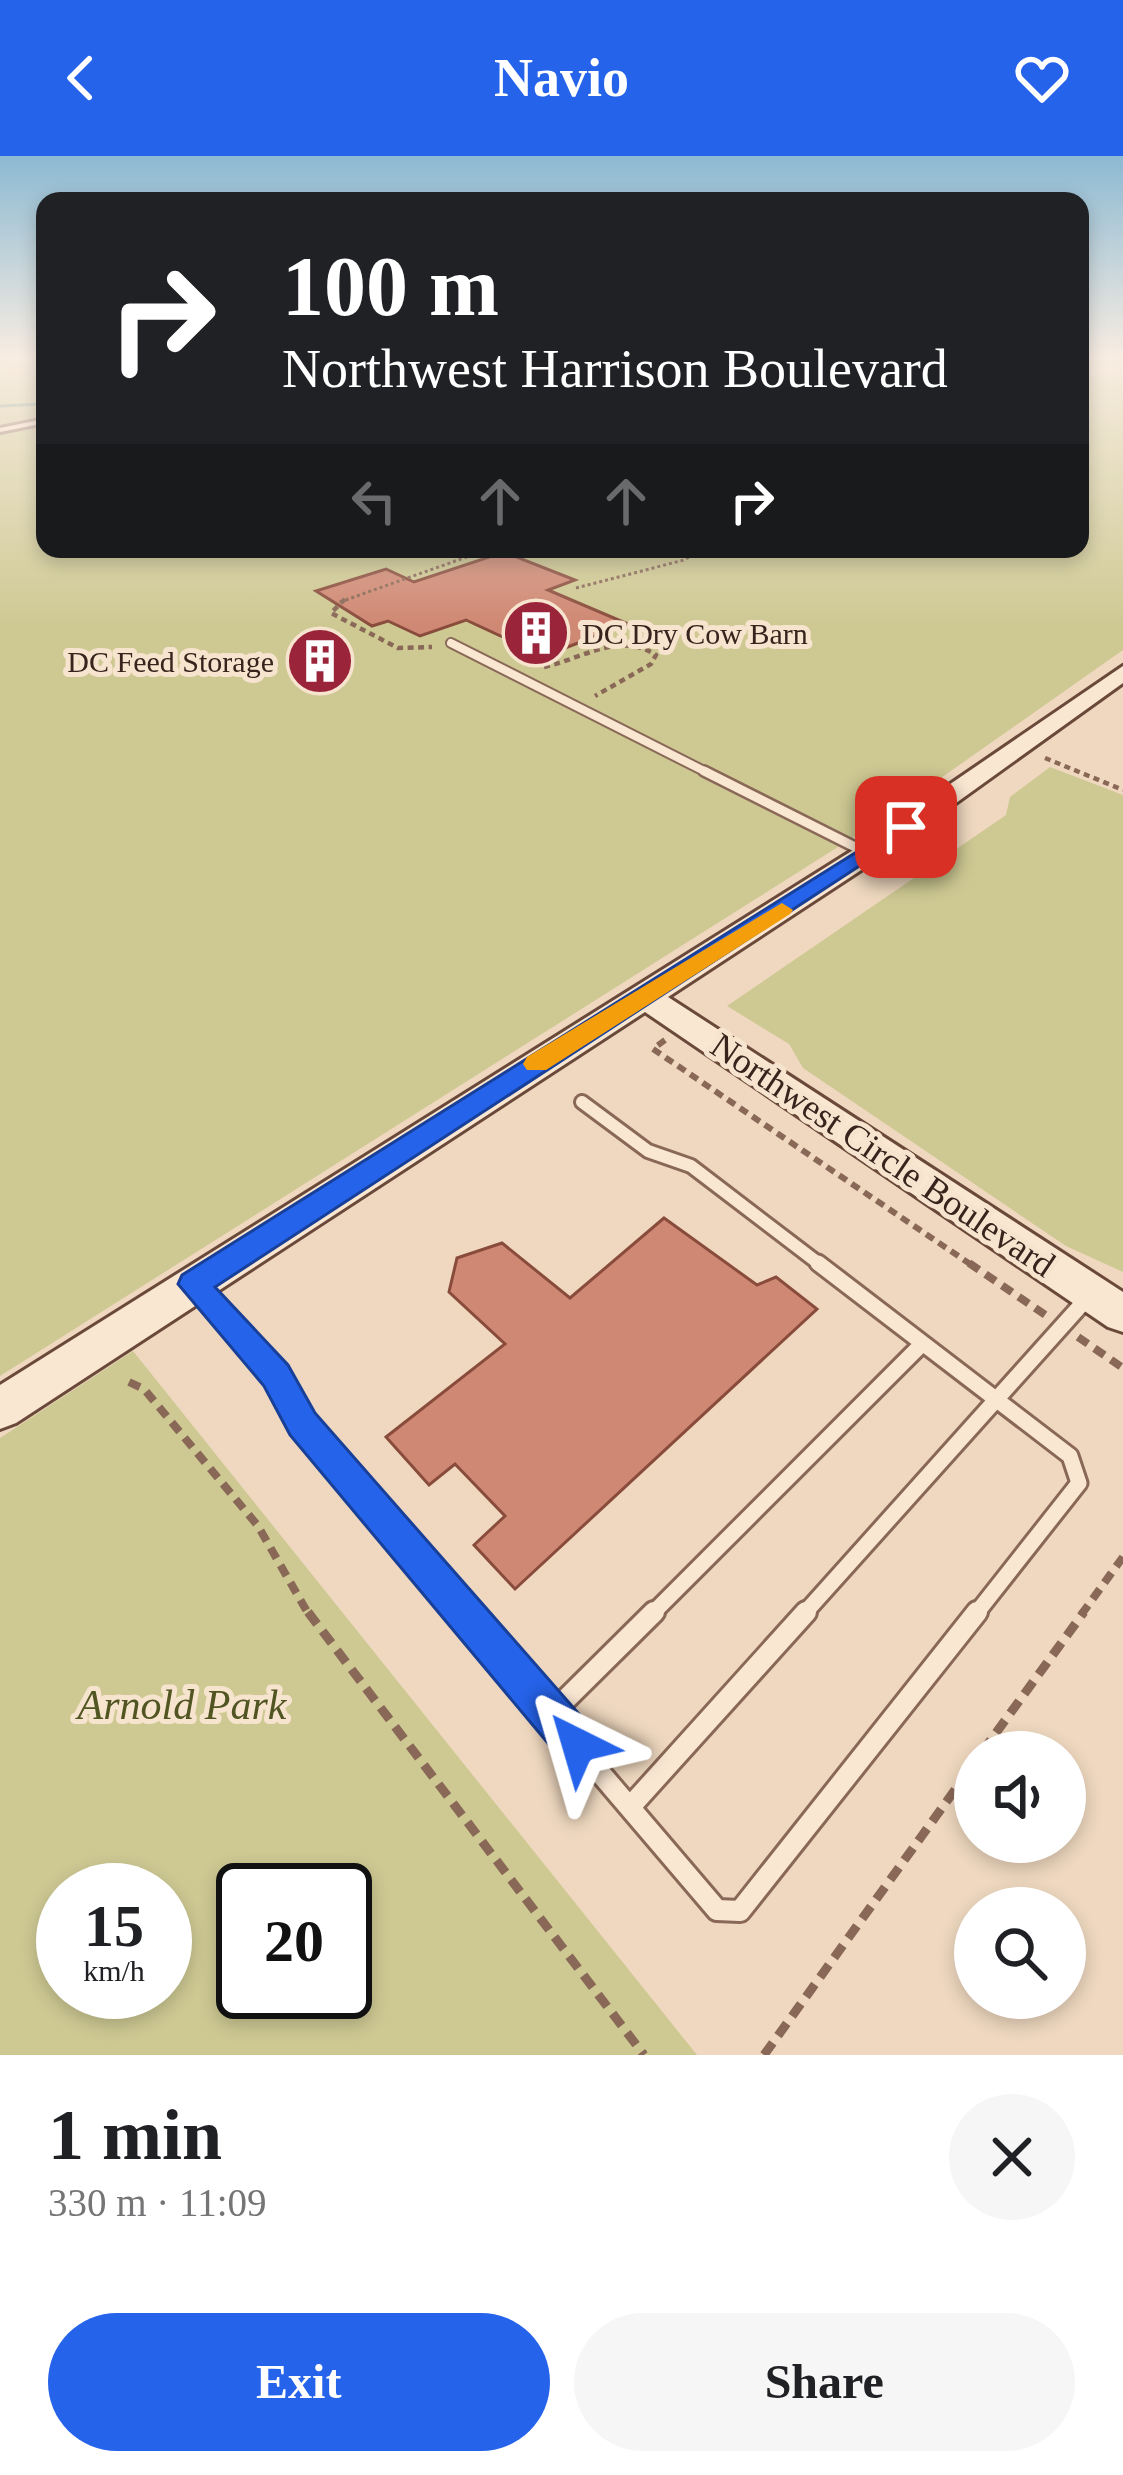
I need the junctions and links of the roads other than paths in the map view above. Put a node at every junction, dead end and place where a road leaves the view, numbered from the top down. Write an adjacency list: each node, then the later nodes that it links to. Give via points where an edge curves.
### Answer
1 (451, 643): 3 (lane)
2 (1123, 673): 3 (main road)
3 (868, 854): 4 (main road)
4 (644, 996): 6 (main road); 7 (main road, Northwest Circle Boulevard)
5 (582, 1102): 8 (lane, via 648,1150 691,1166)
6 (194, 1284): 10 (main road); 11 (lane)
7 (1107, 1304): 9 (lane, via 1063,1326)
8 (921, 1346): 9 (lane); 11 (lane)
9 (997, 1400): 12 (lane); 12 (lane, via 1070,1456 1079,1483 740,1911 718,1910)
10 (0, 1408)
11 (551, 1714): 12 (lane)
12 (630, 1807)

